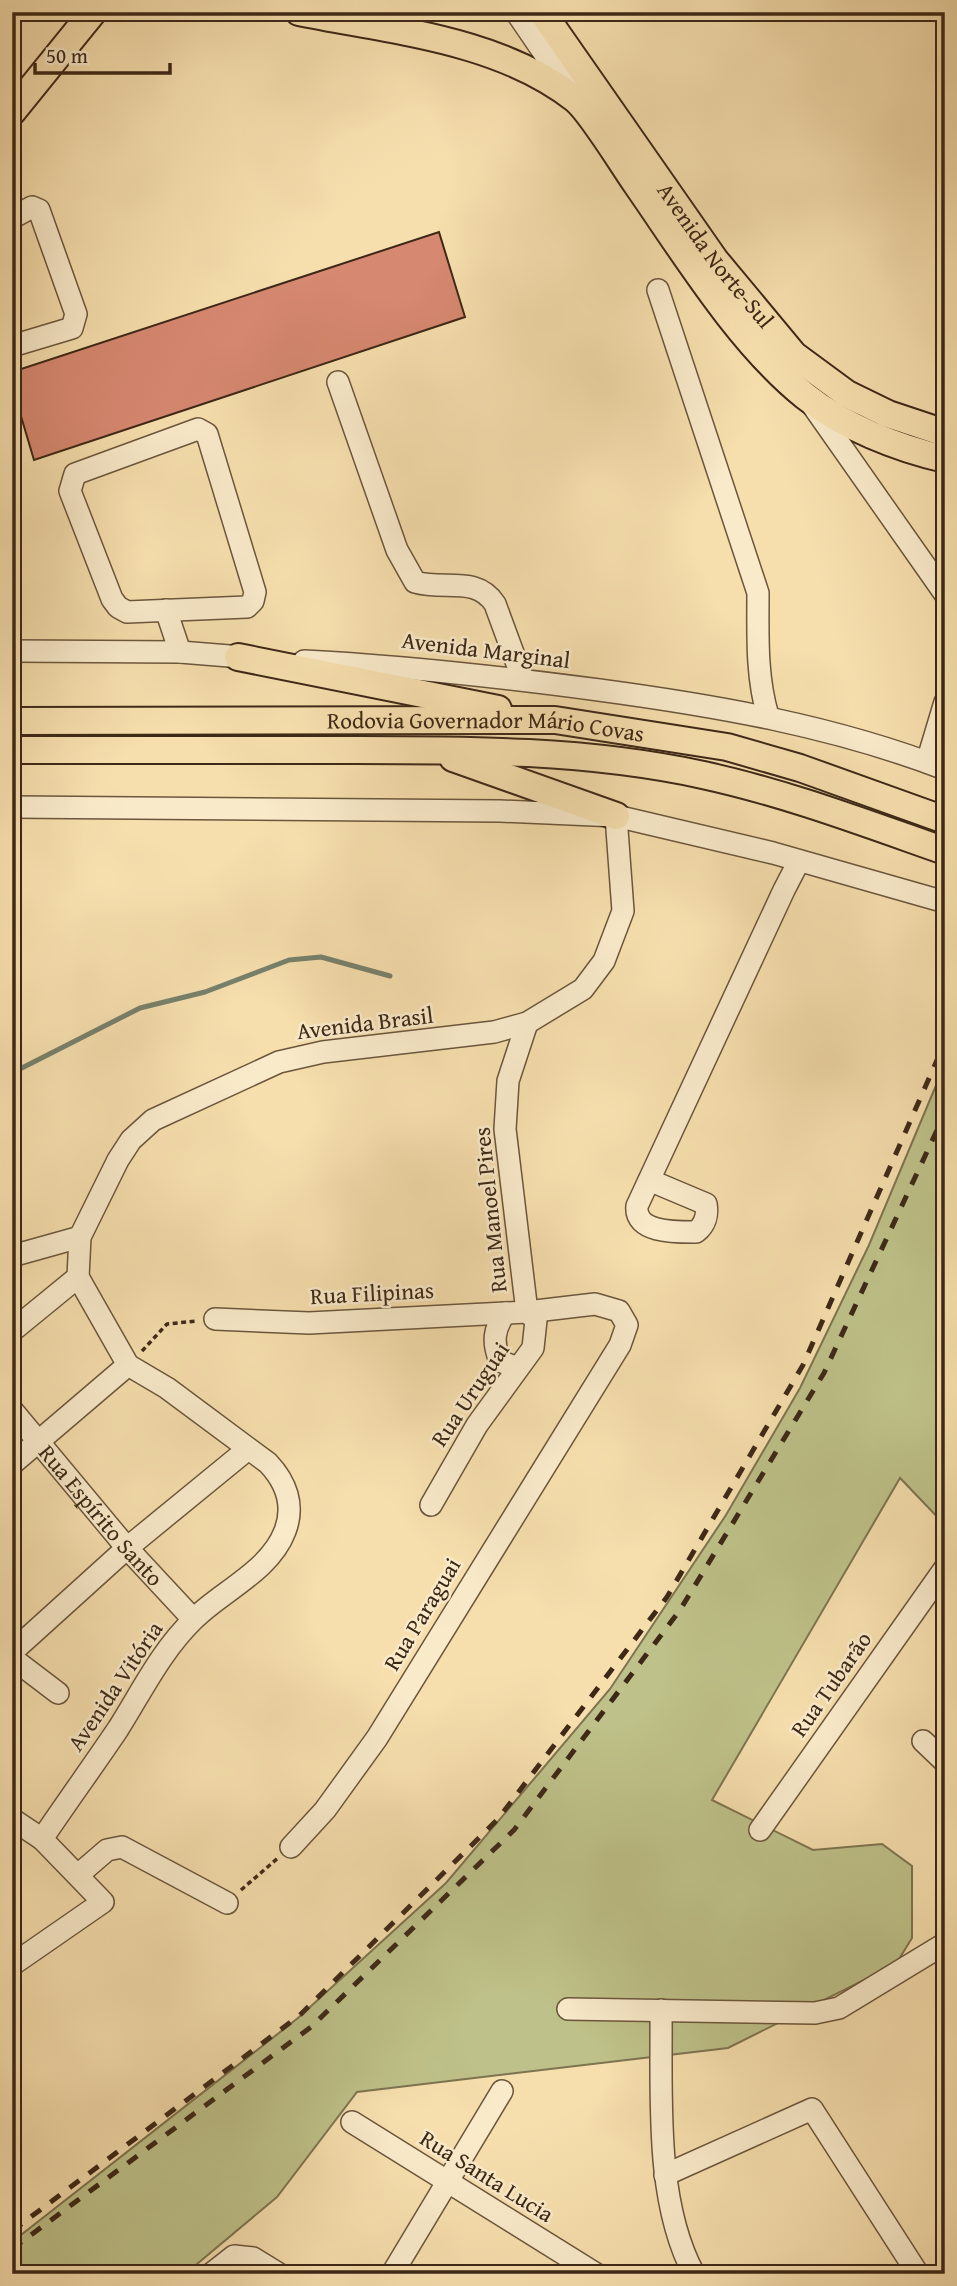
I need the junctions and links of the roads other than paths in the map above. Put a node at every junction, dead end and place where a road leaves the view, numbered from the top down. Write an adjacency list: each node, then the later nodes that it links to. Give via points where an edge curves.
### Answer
1 (93, 12): 6 (main road)
2 (299, 12): 5 (main road, via 469,46 522,67)
3 (516, 12): 5 (street)
4 (542, 12): 12 (main road, Avenida Norte-Sul, via 715,260 794,355 847,394)
5 (577, 100): 11 (main road, Avenida Norte-Sul, via 690,261 769,363)
6 (12, 112)
7 (12, 218): 9 (street, via 32,207 39,210 76,314 72,328)
8 (657, 290): 21 (street, via 758,593 762,695)
9 (12, 346)
10 (338, 382): 19 (street, via 397,550 415,582 475,586 488,593)
11 (808, 399): 13 (main road, Avenida Norte-Sul, via 880,438); 14 (street)
12 (945, 433)
13 (945, 459)
14 (945, 594)
15 (166, 610): 15 (street, via 247,607 255,592 204,430 75,474 70,482 118,607 127,612); 17 (street)
16 (12, 652): 17 (street, Avenida Marginal)
17 (180, 652): 18 (street, Avenida Marginal)
18 (238, 657): 19 (street, Avenida Marginal); 22 (main road)
19 (523, 680): 21 (street, Avenida Marginal)
20 (945, 702): 26 (street)
21 (768, 716): 26 (street, Avenida Marginal)
22 (555, 720): 23 (main road, Rodovia Governador Mário Covas); 29 (main road, Rodovia Governador Mário Covas, via 727,747)
23 (12, 721)
24 (12, 750): 25 (main road, Rodovia Governador Mário Covas)
25 (431, 750): 28 (main road); 30 (main road, Rodovia Governador Mário Covas, via 598,759 702,774 791,797)
26 (936, 766)
27 (12, 807): 28 (street)
28 (616, 816): 31 (street); 33 (street, Avenida Brasil, via 623,911 604,961 583,989)
29 (945, 820)
30 (945, 851)
31 (799, 861): 32 (street); 34 (street)
32 (939, 900)
33 (527, 1023): 35 (street, Avenida Brasil, via 494,1032 323,1052 279,1062 153,1119 118,1160); 38 (street, Rua Manoel Pires, via 508,1082 505,1129)
34 (649, 1180)
35 (80, 1237): 36 (street); 37 (street, Avenida Brasil)
36 (12, 1256)
37 (78, 1277): 42 (street); 43 (street)
38 (527, 1312): 39 (street, Rua Filipinas); 41 (street, Rua Filipinas, via 595,1304 619,1311); 44 (street, Rua Uruguai, via 536,1320 537,1333 533,1348)
39 (505, 1313): 40 (street, Rua Filipinas, via 309,1323); 44 (street, via 495,1328 495,1349 500,1361)
40 (215, 1319)
41 (627, 1325): 60 (street, Rua Paraguai, via 620,1345 377,1738 325,1810)
42 (12, 1331)
43 (128, 1365): 46 (street); 47 (street, Avenida Vitória, via 167,1388)
44 (517, 1368): 49 (street, Rua Uruguai, via 450,1468)
45 (12, 1410): 46 (street, Rua Espírito Santo)
46 (41, 1441): 48 (street); 50 (street, Rua Espírito Santo)
47 (248, 1449): 50 (street); 52 (street, Avenida Vitória, via 281,1477 288,1490 286,1529 262,1563)
48 (12, 1464)
49 (431, 1505)
50 (127, 1548): 52 (street, Rua Espírito Santo); 53 (street)
51 (945, 1568): 58 (street, Rua Tubarão)
52 (193, 1619): 59 (street, Avenida Vitória, via 153,1668)
53 (12, 1655): 54 (street)
54 (58, 1693)
55 (923, 1741): 56 (street)
56 (945, 1762)
57 (12, 1819): 59 (street)
58 (760, 1830)
59 (42, 1839): 61 (street)
60 (291, 1847)
61 (78, 1875): 62 (street, via 107,1850 122,1847); 64 (street, via 103,1902)
62 (226, 1903)
63 (943, 1949): 66 (street, via 839,2008 816,2013)
64 (12, 1965)
65 (568, 2009): 66 (street)
66 (661, 2010): 69 (street)
67 (502, 2091): 70 (street)
68 (352, 2123): 70 (street, Rua Santa Lucia)
69 (665, 2175): 75 (street, via 680,2248); 76 (street, via 812,2109)
70 (446, 2183): 73 (street); 74 (street, Rua Santa Lucia)
71 (213, 2271): 72 (street, via 234,2256 253,2258)
72 (279, 2274)
73 (391, 2274)
74 (596, 2274)
75 (694, 2274)
76 (918, 2274)

